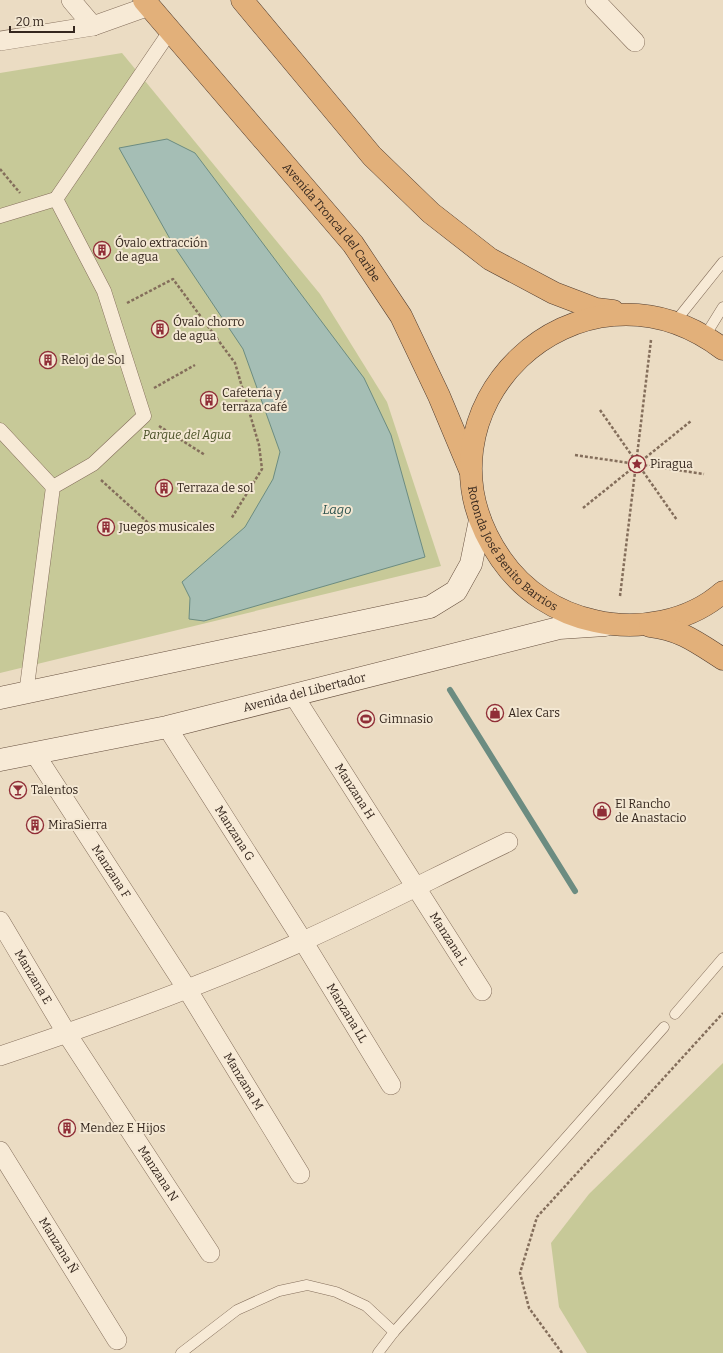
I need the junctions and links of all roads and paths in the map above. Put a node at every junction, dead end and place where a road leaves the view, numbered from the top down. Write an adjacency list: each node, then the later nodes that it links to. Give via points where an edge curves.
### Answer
1 (71, 0): 5 (street)
2 (242, 0): 16 (highway, via 372,156 431,213 490,259 554,293 596,309)
3 (595, 0): 8 (street)
4 (147, 3): 5 (street); 6 (highway, Avenida Troncal del Caribe)
5 (93, 26): 7 (street)
6 (171, 30): 10 (street); 31 (highway, Avenida Troncal del Caribe, via 348,238 366,263 401,316)
7 (0, 41)
8 (635, 42)
9 (0, 169): 11 (path)
10 (56, 199): 11 (street); 15 (street, via 104,291)
11 (31, 207): 12 (street)
12 (0, 216)
13 (723, 262): 17 (lane)
14 (723, 307): 18 (lane)
15 (110, 311): 22 (street); 35 (path, via 173,279 235,364 259,445 262,468)
16 (648, 316): 17 (highway, Rotonda José Benito Barrios); 31 (highway, Rotonda José Benito Barrios, via 614,314 581,320 550,334 523,354 500,379 484,408 474,440)
17 (675, 322): 18 (highway, Rotonda José Benito Barrios)
18 (705, 336): 20 (highway, Rotonda José Benito Barrios)
19 (651, 338): 29 (path)
20 (723, 349)
21 (195, 365): 22 (path)
22 (138, 397): 24 (street)
23 (600, 410): 29 (path)
24 (144, 416): 27 (path); 30 (street)
25 (691, 421): 29 (path)
26 (0, 430): 33 (street)
27 (206, 455)
28 (576, 455): 29 (path)
29 (637, 464): 32 (path); 34 (path); 37 (path); 40 (path)
30 (87, 467): 33 (street); 38 (path)
31 (472, 474): 36 (highway, Rotonda José Benito Barrios)
32 (704, 474)
33 (52, 487): 44 (street)
34 (583, 508)
35 (231, 519)
36 (480, 520): 41 (highway, Rotonda José Benito Barrios, via 492,546 508,570 529,591 553,607 580,618); 44 (main road, via 471,564 456,591 430,606)
37 (677, 520)
38 (155, 529)
39 (723, 592): 42 (highway, Rotonda José Benito Barrios, via 693,611 665,621)
40 (620, 596)
41 (608, 624): 42 (highway, Rotonda José Benito Barrios); 45 (main road, Avenida del Libertador, via 559,628)
42 (636, 626): 43 (highway, via 667,628 694,640)
43 (723, 659)
44 (26, 694): 46 (main road)
45 (294, 696): 47 (main road, Avenida del Libertador); 51 (street, Manzana H)
46 (0, 698)
47 (166, 726): 48 (main road, Avenida del Libertador); 53 (street, Manzana G)
48 (35, 754): 49 (main road, Avenida del Libertador); 55 (street, Manzana F)
49 (0, 760)
50 (508, 842): 51 (street)
51 (415, 887): 53 (street); 56 (street, Manzana L)
52 (0, 920): 60 (street, Manzana E)
53 (303, 941): 55 (street); 62 (street, Manzana LL)
54 (723, 958): 58 (lane)
55 (187, 989): 60 (street); 64 (street, Manzana M)
56 (482, 990)
57 (723, 1013): 70 (path, via 537,1217 520,1273 529,1308)
58 (675, 1014)
59 (664, 1027): 66 (lane)
60 (67, 1034): 61 (street); 65 (street, Manzana N)
61 (0, 1056)
62 (391, 1085)
63 (0, 1151): 67 (street, Manzana Ñ)
64 (300, 1174)
65 (210, 1253)
66 (394, 1332): 68 (lane, via 366,1306 336,1292 307,1285 279,1291 237,1310); 69 (lane)
67 (117, 1340)
68 (181, 1353)
69 (378, 1353)
70 (562, 1353)

